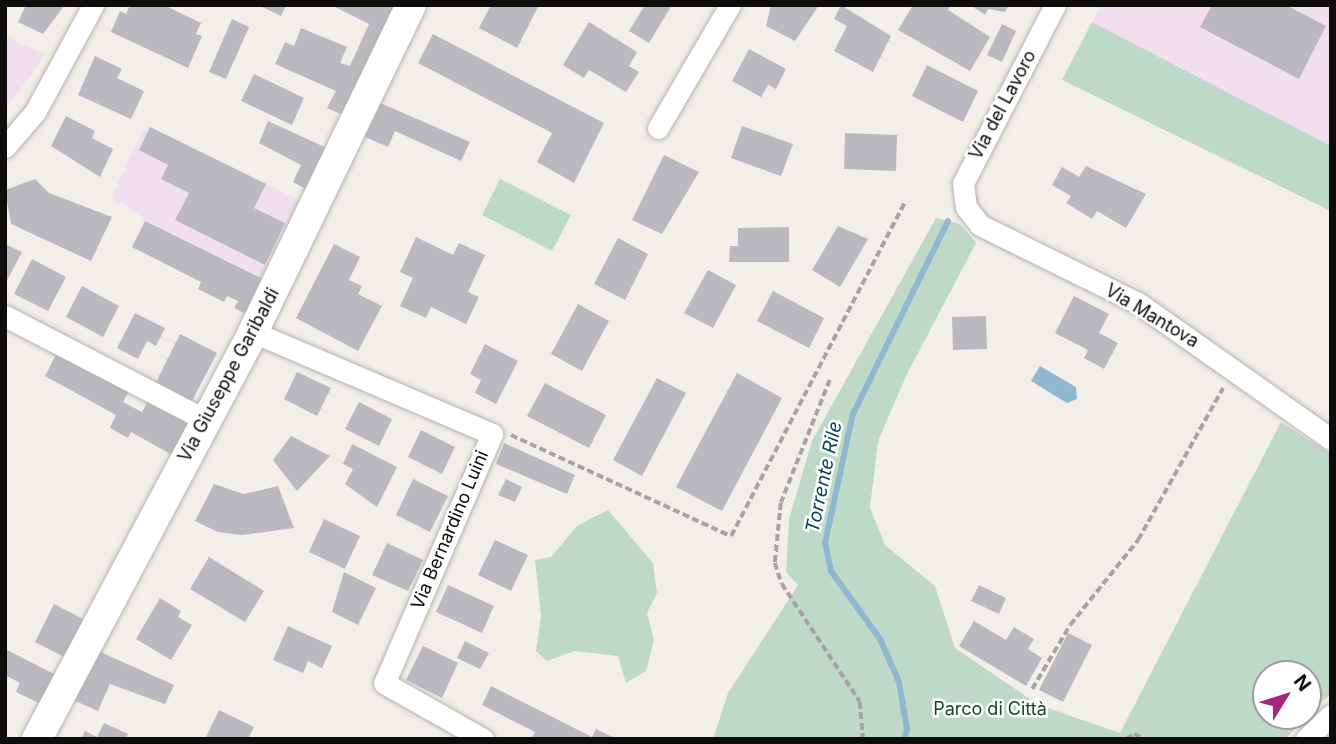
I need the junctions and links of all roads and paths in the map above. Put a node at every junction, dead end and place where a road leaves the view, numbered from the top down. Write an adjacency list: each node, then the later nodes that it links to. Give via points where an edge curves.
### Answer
1 (93, 5): 6 (street, via 35,112)
2 (411, 5): 10 (street, Via Giuseppe Garibaldi)
3 (730, 5): 5 (street)
4 (1055, 5): 8 (street, Via del Lavoro, via 963,183)
5 (658, 128)
6 (5, 147)
7 (904, 203): 14 (path, via 731,536 508,434)
8 (966, 207): 11 (street, Via Mantova, via 980,225 1138,303)
9 (5, 316): 13 (street)
10 (253, 332): 13 (street, Via Giuseppe Garibaldi); 14 (street, Via Bernardino Luini)
11 (1234, 367): 15 (street, Via Mantova); 16 (path, via 1138,540 1070,625)
12 (830, 380): 20 (path, via 781,503 775,563 782,584 860,702)
13 (206, 420): 18 (street, Via Giuseppe Garibaldi)
14 (492, 434): 19 (street, Via Bernardino Luini, via 384,683)
15 (1331, 439)
16 (1032, 689)
17 (1331, 715): 23 (street)
18 (37, 739)
19 (483, 739)
20 (863, 739)
21 (1126, 739): 22 (path, via 1135,734)
22 (1144, 739)
23 (1306, 739)

